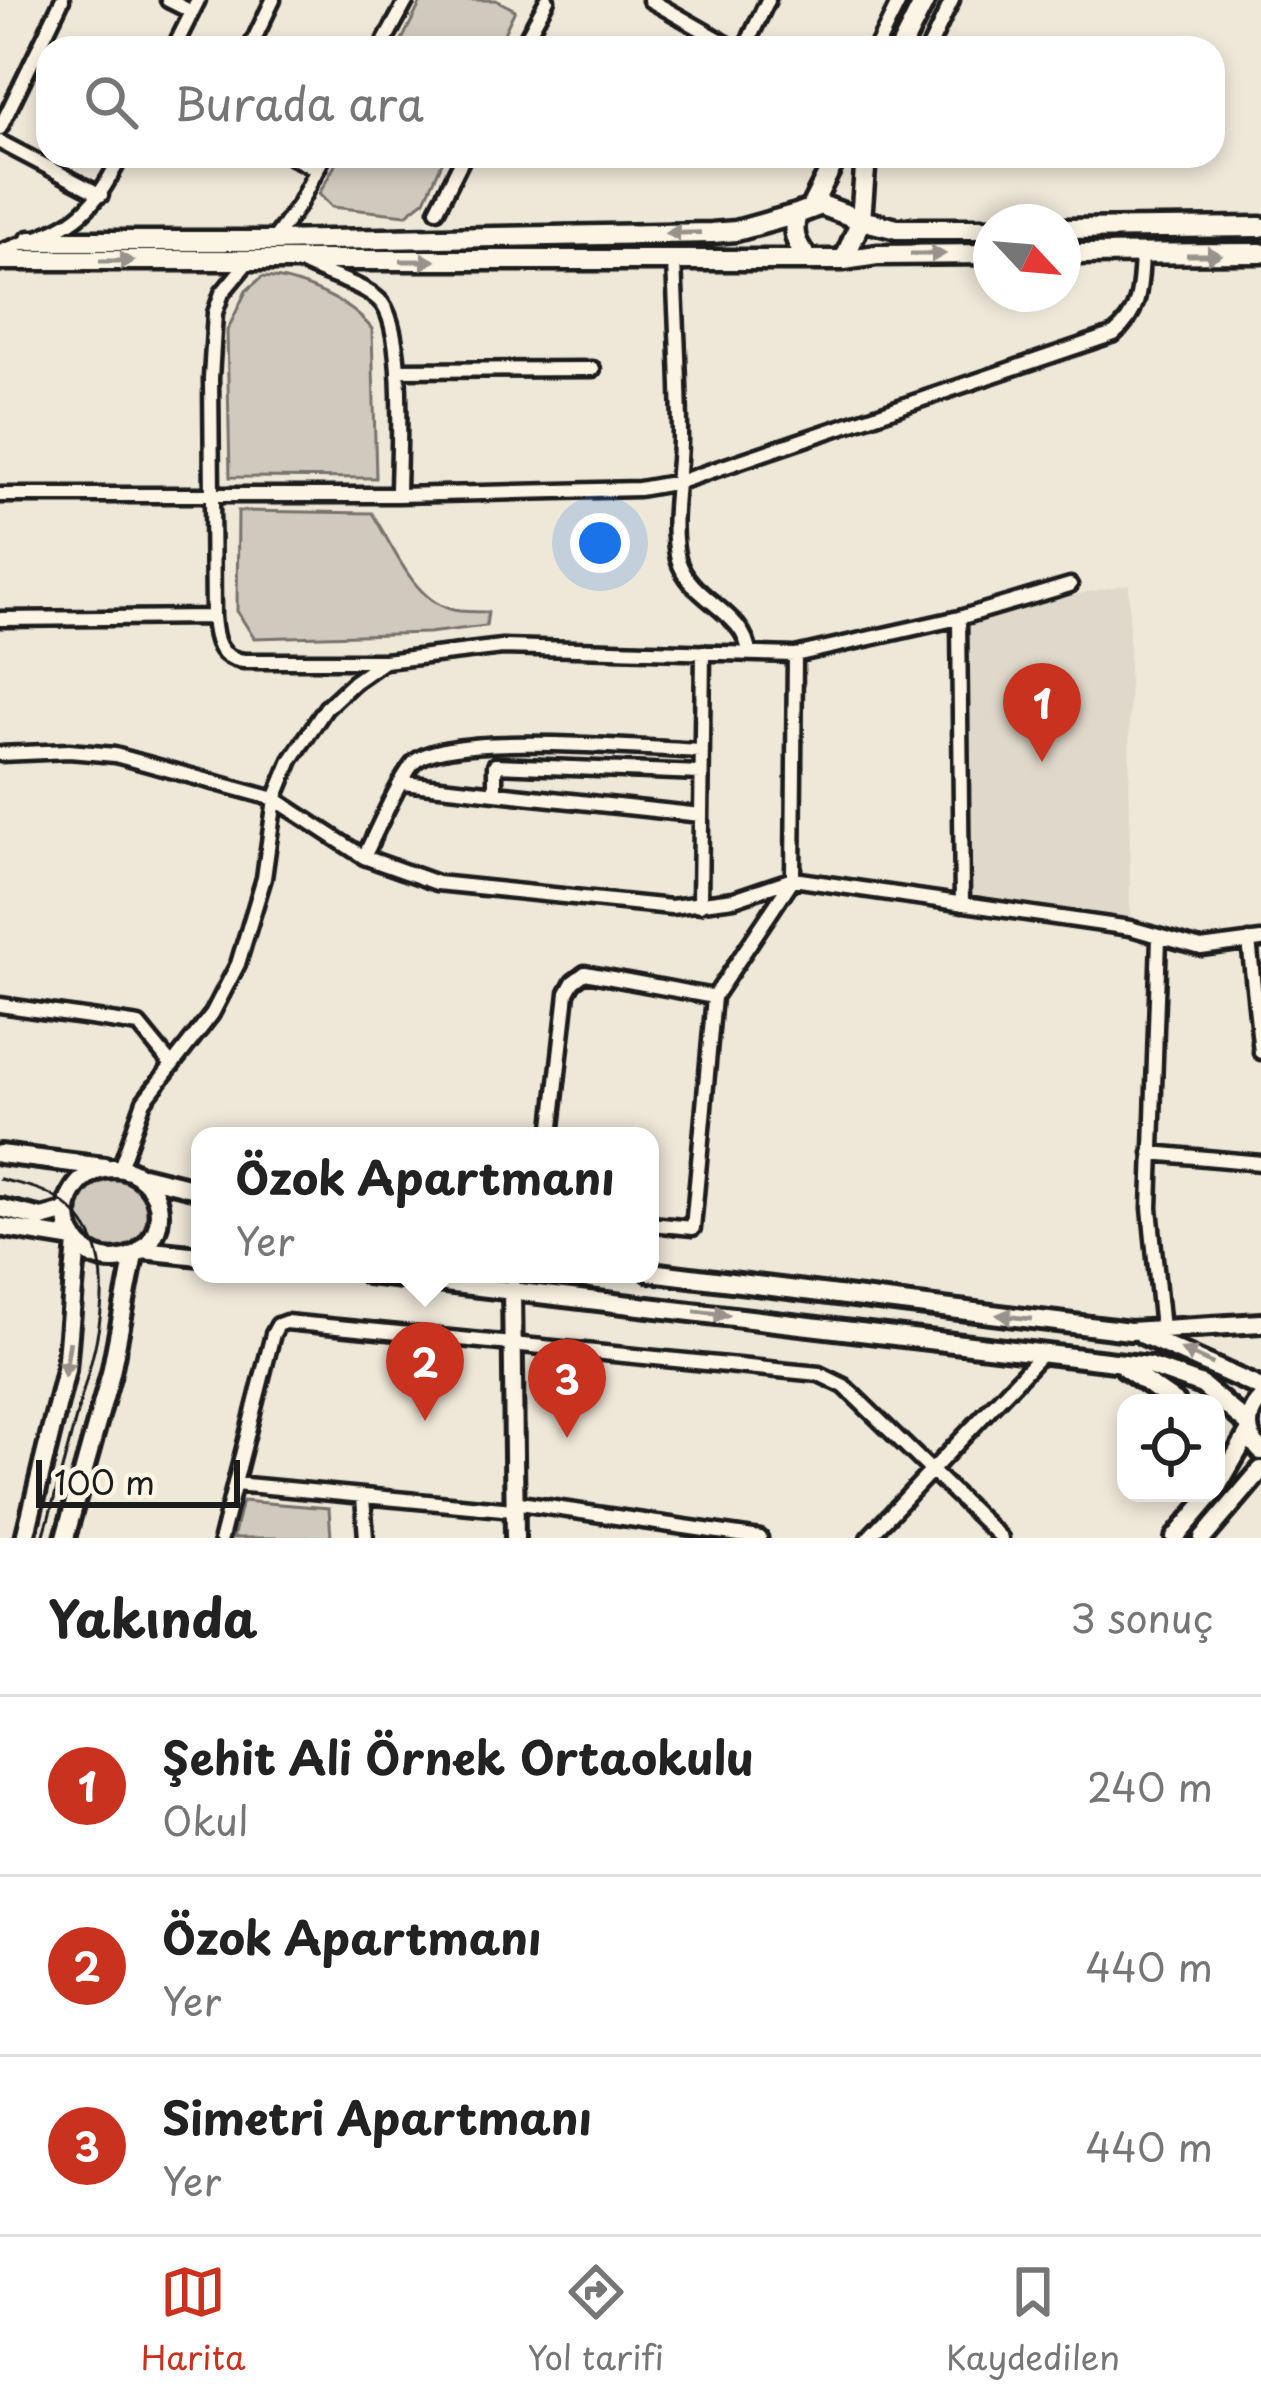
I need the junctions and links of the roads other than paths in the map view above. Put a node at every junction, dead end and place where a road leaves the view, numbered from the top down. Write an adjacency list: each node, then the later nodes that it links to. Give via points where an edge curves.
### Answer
1 (62, 0): 12 (street)
2 (168, 0): 11 (street)
3 (274, 0): 14 (street)
4 (407, 0): 15 (street)
5 (547, 0): 16 (street)
6 (650, 0): 17 (street)
7 (767, 0): 18 (street)
8 (900, 0): 19 (street)
9 (925, 0): 20 (main road)
10 (952, 0): 21 (street)
11 (195, 6): 13 (street)
12 (45, 36)
13 (180, 36)
14 (256, 36)
15 (388, 36)
16 (527, 36)
17 (713, 36)
18 (750, 36)
19 (882, 36)
20 (907, 36)
21 (935, 36)
22 (36, 54): 23 (street)
23 (0, 128)
24 (0, 142): 25 (street)
25 (36, 161)
26 (49, 168): 33 (street)
27 (115, 168): 33 (street)
28 (313, 168): 32 (street)
29 (458, 168): 34 (street)
30 (830, 168): 35 (main road)
31 (867, 168): 36 (main road)
32 (317, 170): 41 (street)
33 (101, 196): 40 (street, via 76,222)
34 (437, 210)
35 (804, 211): 36 (main road, via 821,205); 41 (main road, one-way to 41, via 712,233); 47 (main road, via 795,237)
36 (861, 220): 38 (main road); 49 (main road)
37 (1261, 227): 39 (main road)
38 (973, 230)
39 (1081, 230)
40 (30, 241): 41 (main road); 46 (street)
41 (272, 241): 50 (street)
42 (1261, 253): 45 (main road, one-way to 42)
43 (973, 254): 49 (main road, one-way to 43)
44 (1081, 254): 45 (main road)
45 (1142, 255): 54 (street, via 1136,308 1114,334)
46 (0, 256): 50 (main road, one-way to 50)
47 (808, 259): 48 (main road); 49 (main road)
48 (674, 260): 51 (main road, one-way to 48); 54 (street)
49 (844, 260)
50 (246, 262): 51 (main road); 57 (street, via 215,313)
51 (302, 262): 53 (street, via 387,308)
52 (592, 369): 53 (street)
53 (398, 370): 56 (street)
54 (679, 482): 56 (street); 63 (street, via 682,568 742,629)
55 (0, 495): 57 (street)
56 (398, 495): 57 (street)
57 (211, 498): 59 (street)
58 (1070, 585): 60 (street)
59 (214, 617): 61 (street); 65 (street, via 215,641 236,660)
60 (959, 618): 64 (street); 75 (street)
61 (0, 619)
62 (703, 652): 63 (street); 65 (street, via 502,647); 66 (street)
63 (749, 653): 64 (street)
64 (795, 655): 74 (street)
65 (386, 661): 71 (street, via 313,724)
66 (702, 751): 68 (street); 69 (street, via 476,745 420,758)
67 (0, 754): 71 (street, via 115,755)
68 (701, 773): 70 (street, via 495,765); 72 (street)
69 (403, 783): 70 (street); 73 (street)
70 (495, 793): 72 (street)
71 (275, 799): 73 (street); 82 (street, via 238,964 212,1014)
72 (701, 815): 76 (street)
73 (364, 856): 76 (street, via 437,883 648,907)
74 (793, 879): 75 (street); 76 (street); 79 (street)
75 (962, 904): 77 (street)
76 (700, 905)
77 (1160, 938): 78 (street, via 1201,949); 84 (street)
78 (1255, 941): 81 (street)
79 (714, 997): 83 (street, via 579,976 567,993); 91 (street, via 693,1228)
80 (0, 1005): 82 (street, via 139,1025)
81 (1261, 1052)
82 (170, 1063): 87 (street, via 136,1117)
83 (552, 1127)
84 (1151, 1153): 86 (street); 100 (street)
85 (0, 1154): 87 (street)
86 (1261, 1163)
87 (123, 1170): 88 (street); 90 (street, via 84,1178); 94 (street, via 152,1189 159,1216)
88 (191, 1188)
89 (0, 1208): 90 (street, via 42,1218)
90 (67, 1211): 93 (street)
91 (659, 1225)
92 (0, 1227): 93 (street)
93 (75, 1241): 94 (street, via 105,1259); 118 (street, one-way to 118, via 66,1370)
94 (138, 1252): 95 (street); 119 (street)
95 (191, 1255)
96 (659, 1273): 101 (street, one-way to 96)
97 (461, 1283): 98 (street)
98 (512, 1288): 102 (street); 103 (street, one-way to 103)
99 (1261, 1323): 100 (street)
100 (1162, 1329): 101 (street)
101 (1130, 1330): 105 (street, one-way to 101)
102 (510, 1344): 110 (street, via 819,1373 844,1386); 113 (street, via 282,1323 272,1334); 116 (street)
103 (1041, 1355): 104 (street); 110 (street)
104 (1119, 1365): 106 (street); 108 (street, via 1190,1379)
105 (1261, 1388)
106 (1165, 1394)
107 (1261, 1399): 108 (street)
108 (1249, 1428): 109 (street); 111 (street)
109 (1261, 1451)
110 (933, 1469): 124 (street); 125 (street)
111 (1225, 1469)
112 (1261, 1470): 127 (street)
113 (235, 1484): 114 (street); 120 (street)
114 (363, 1497): 116 (street); 121 (street)
115 (1204, 1502): 126 (street)
116 (513, 1506): 117 (street); 122 (street)
117 (690, 1533): 123 (street)
118 (25, 1538)
119 (65, 1538)
120 (221, 1538)
121 (366, 1538)
122 (515, 1538)
123 (760, 1538)
124 (868, 1538)
125 (1000, 1538)
126 (1175, 1538)
127 (1202, 1538)

